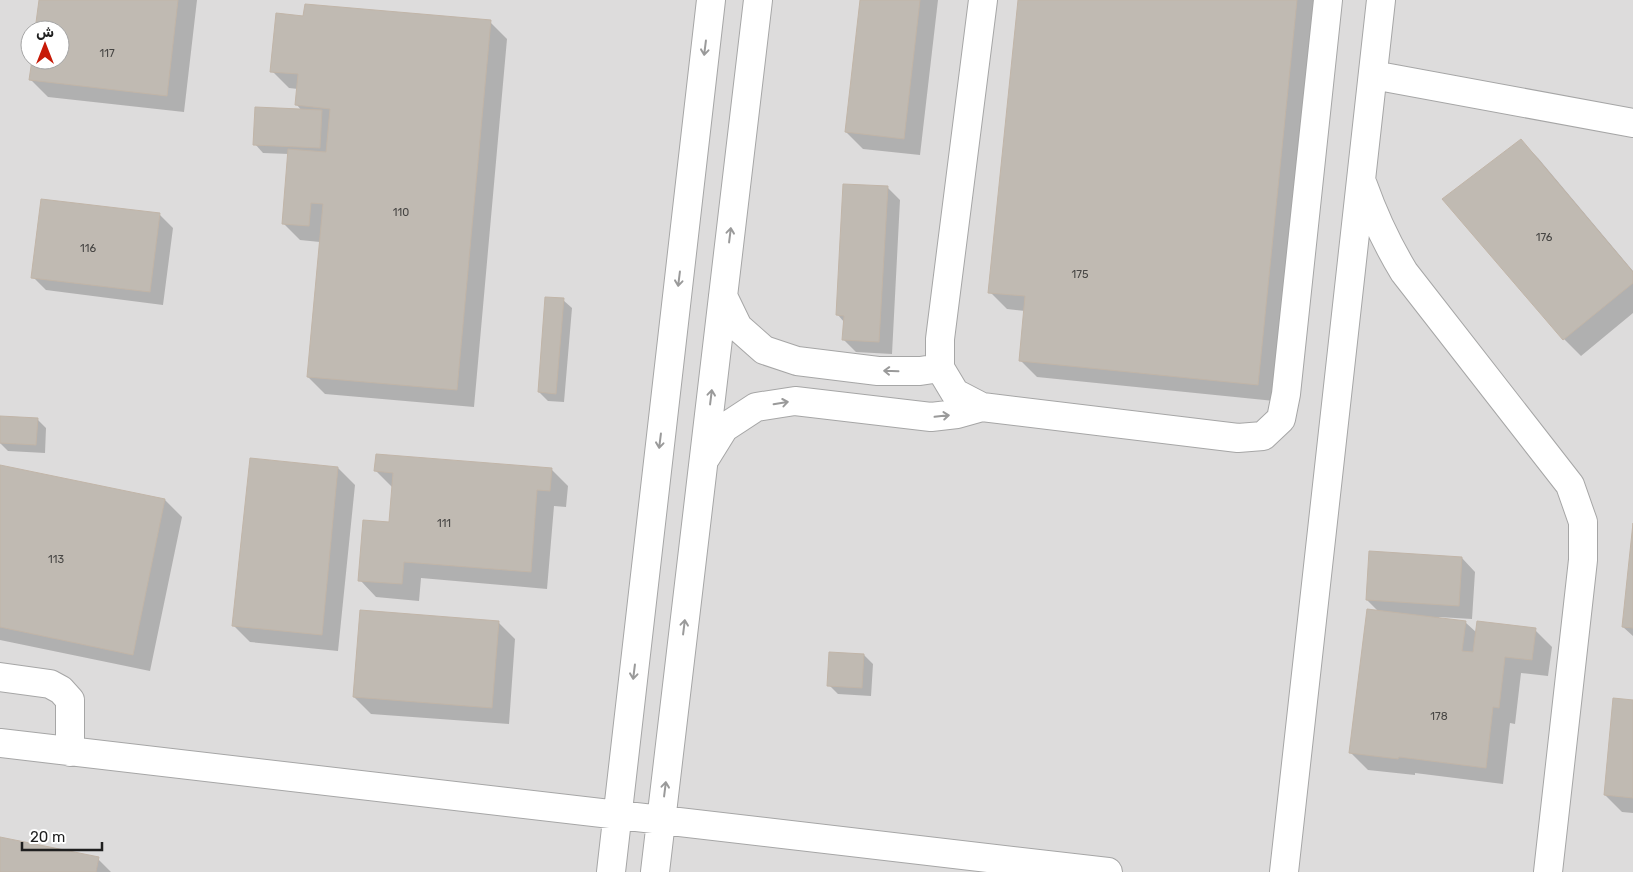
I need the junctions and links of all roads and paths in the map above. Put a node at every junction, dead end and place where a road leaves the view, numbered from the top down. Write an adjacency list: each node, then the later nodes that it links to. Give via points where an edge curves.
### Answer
1 (711, 0): 16 (lane, one-way to 16)
2 (758, 0): 9 (lane, one-way to 2)
3 (983, 0): 10 (lane, via 940,339)
4 (1328, 0): 11 (lane, via 1282,419 1263,436 1238,438)
5 (1381, 0): 6 (lane)
6 (1372, 75): 7 (lane); 8 (lane)
7 (1633, 124)
8 (1361, 180): 22 (lane); 23 (lane, via 1386,243 1404,272 1570,485 1583,522 1583,560)
9 (723, 296): 10 (lane, one-way to 9, via 885,371 796,361 764,350 757,344 738,327); 12 (lane, one-way to 9)
10 (940, 368): 11 (lane, via 956,393)
11 (982, 407): 12 (lane, one-way to 11, via 724,428 756,407 795,401 931,417)
12 (704, 461): 17 (lane, one-way to 12)
13 (0, 677): 15 (lane, via 50,684 61,690 70,700)
14 (0, 743): 15 (lane)
15 (70, 752): 16 (lane)
16 (618, 815): 17 (lane); 19 (lane)
17 (662, 820): 18 (lane); 20 (lane)
18 (1066, 870): 21 (lane)
19 (611, 872)
20 (655, 872)
21 (1108, 872)
22 (1284, 872)
23 (1548, 872)

